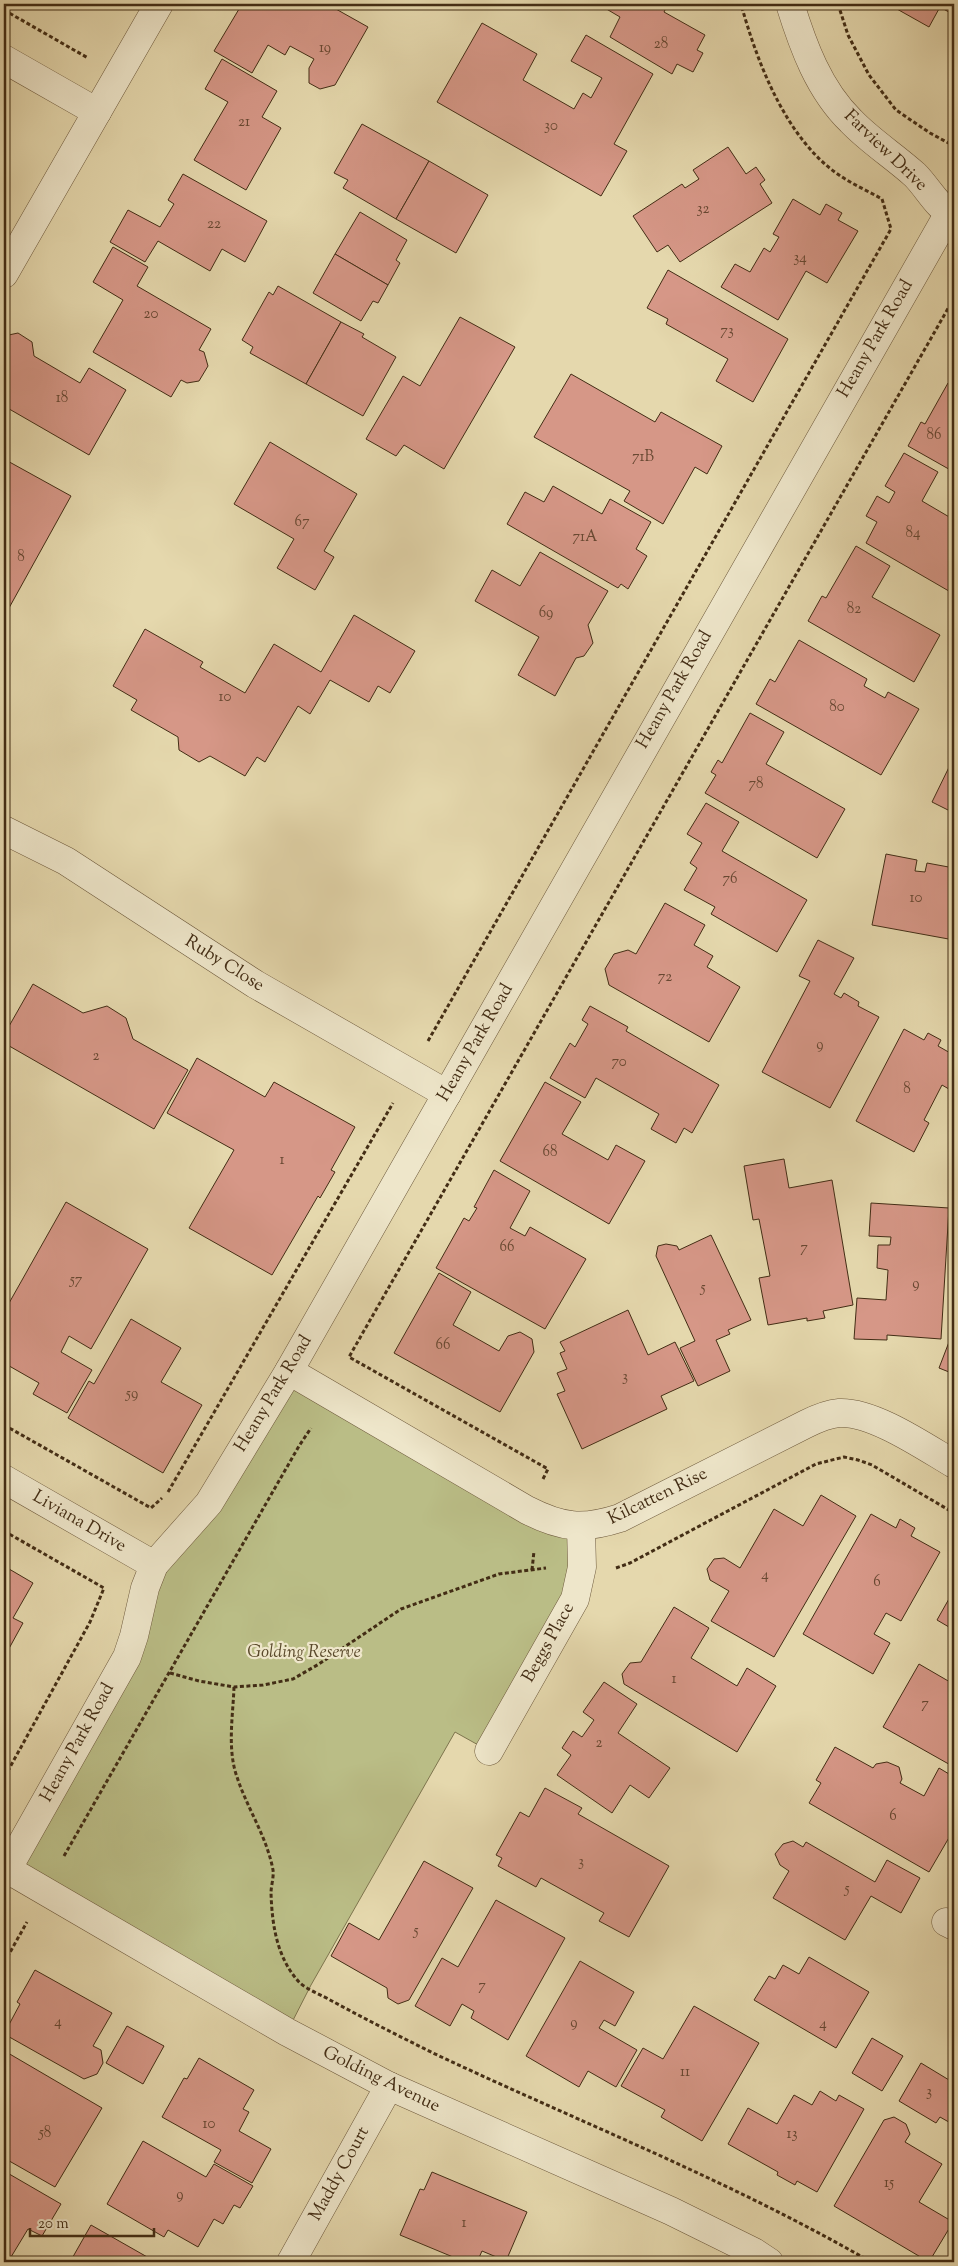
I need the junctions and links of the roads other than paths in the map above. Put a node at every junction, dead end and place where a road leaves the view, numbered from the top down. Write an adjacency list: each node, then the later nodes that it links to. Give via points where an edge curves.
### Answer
1 (159, 4): 4 (street)
2 (790, 4): 5 (street, Farview Drive, via 801,40 822,84 850,121 894,155)
3 (4, 59): 4 (street)
4 (97, 112): 6 (street)
5 (951, 214): 8 (street, Heany Park Road)
6 (4, 274)
7 (4, 830): 8 (street, Ruby Close, via 66,861 255,984)
8 (447, 1094): 9 (street, Heany Park Road)
9 (289, 1371): 12 (street, Kilcatten Rise, via 532,1512 561,1525); 13 (street, Heany Park Road, via 209,1503)
10 (954, 1464): 12 (street, Kilcatten Rise, via 895,1430 840,1413 806,1424 620,1518)
11 (4, 1479): 13 (street, Liviana Drive)
12 (581, 1527): 14 (street, Beggs Place, via 582,1567 574,1599)
13 (154, 1565): 15 (street, Heany Park Road, via 127,1657)
14 (489, 1752)
15 (6, 1872): 16 (street, Golding Avenue)
16 (388, 2086): 17 (street, Maddy Court); 18 (street, Golding Avenue, via 671,2211)
17 (291, 2262)
18 (769, 2262)

